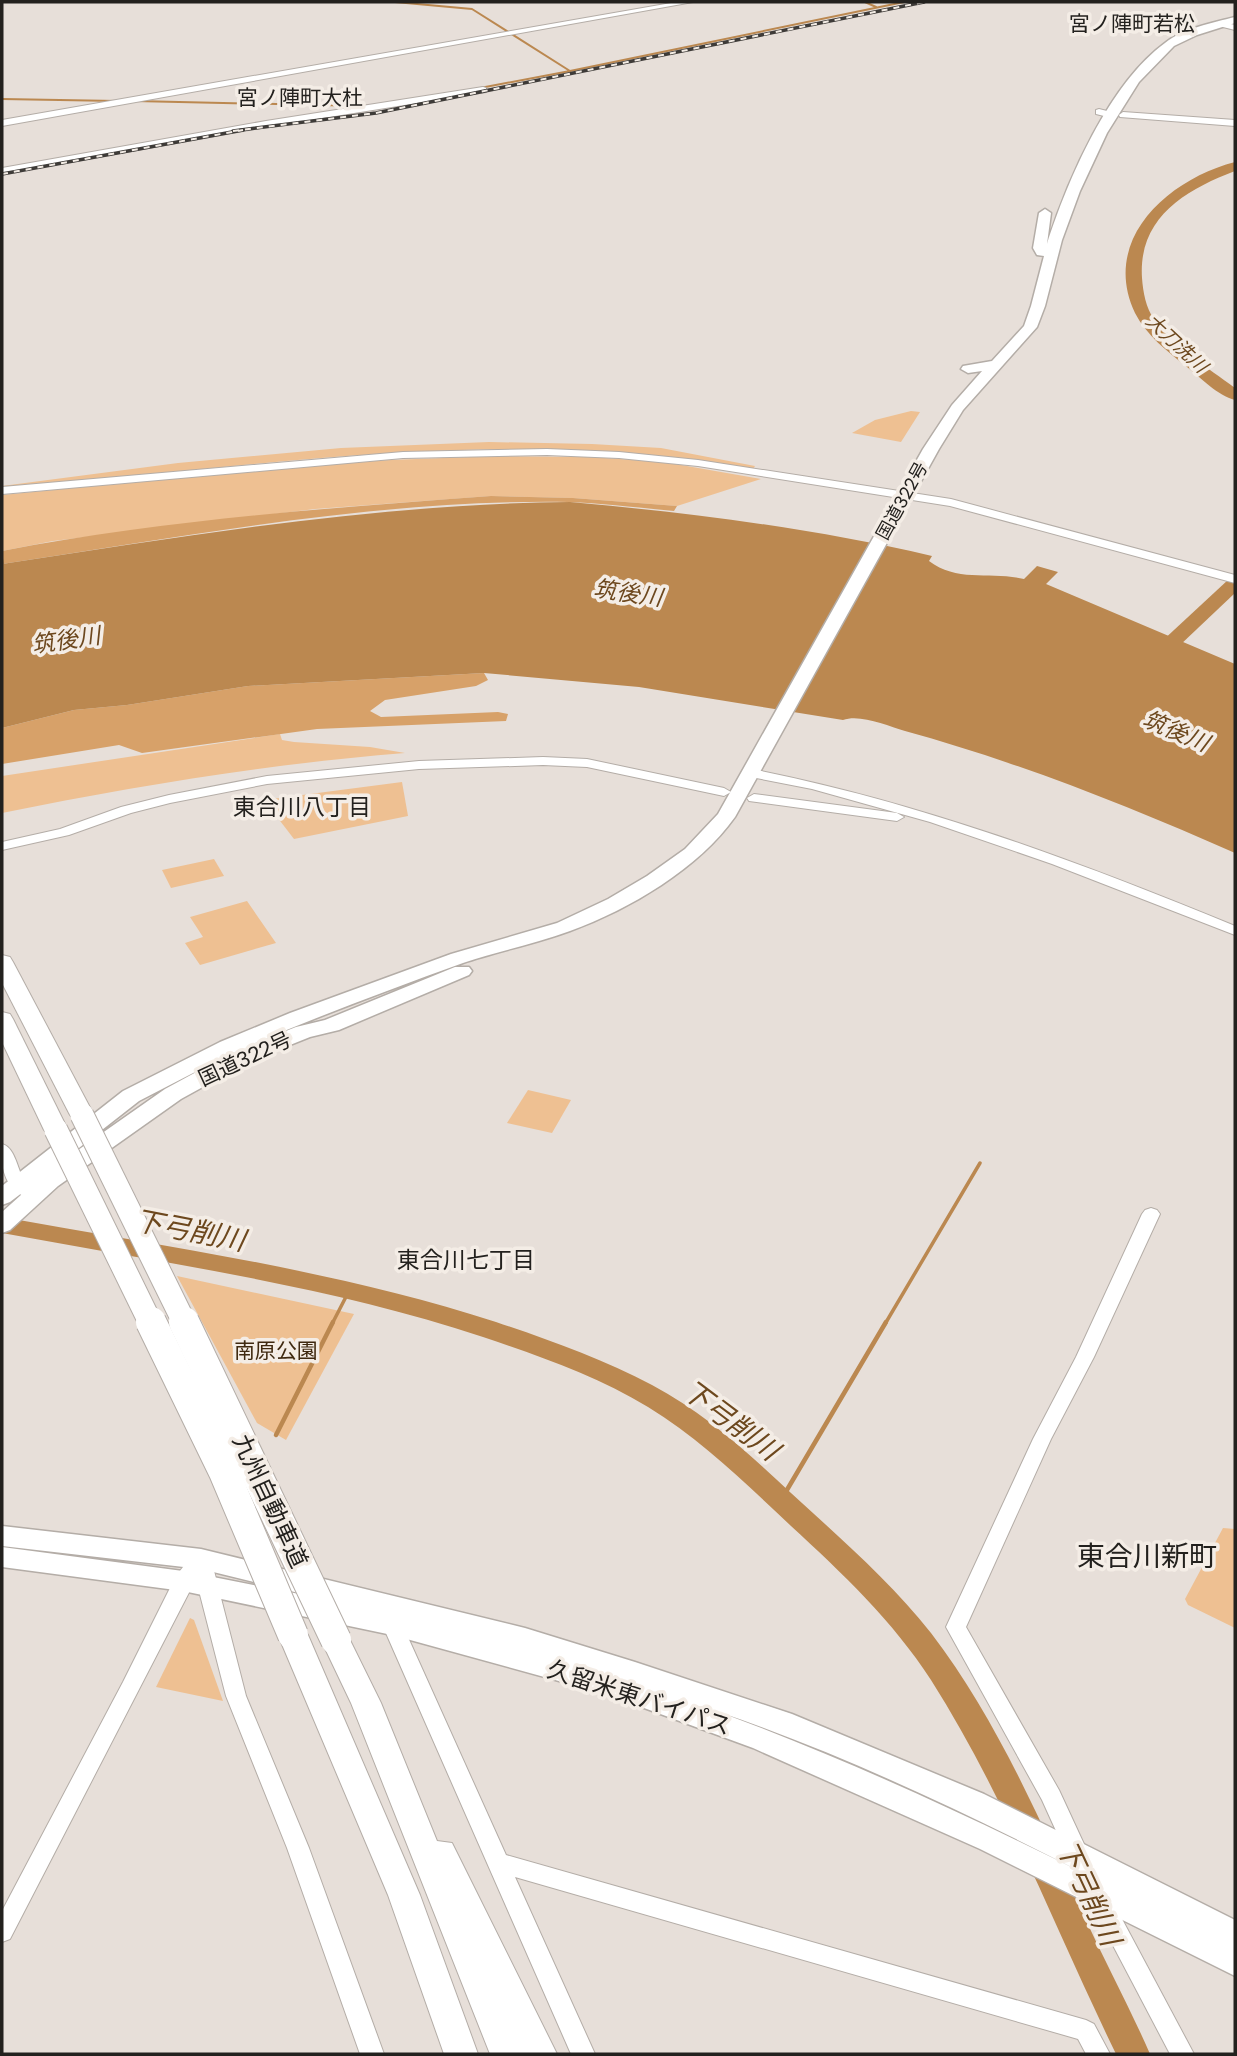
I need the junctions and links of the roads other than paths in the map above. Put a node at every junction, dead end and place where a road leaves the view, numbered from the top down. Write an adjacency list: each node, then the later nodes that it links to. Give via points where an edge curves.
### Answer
1 (689, 2): 10 (street)
2 (1235, 20): 3 (highway, 国道322号)
3 (1222, 24): 4 (street); 5 (highway, 国道322号, via 1170,44)
4 (1235, 28)
5 (1134, 82): 7 (highway); 9 (highway, via 1136,95); 15 (highway, 国道322号, via 1073,192)
6 (483, 90): 12 (street)
7 (1102, 113)
8 (1235, 113): 11 (street)
9 (1125, 115): 11 (street)
10 (2, 123)
11 (1233, 123)
12 (2, 171)
13 (1045, 213): 15 (highway, via 1040,247)
14 (1075, 223): 15 (highway, via 1060,251)
15 (1049, 259): 16 (highway, 国道322号, via 1038,313)
16 (1015, 346): 17 (highway, 国道322号); 18 (highway, via 1016,357 997,381 968,409)
17 (999, 365): 18 (highway, 国道322号); 18 (highway, via 965,371 967,383 958,393)
18 (954, 412): 20 (highway, 国道322号)
19 (2, 491): 20 (street, via 339,460 547,452 671,460)
20 (907, 493): 21 (street); 22 (highway, 国道322号)
21 (1235, 579)
22 (752, 770): 25 (street); 31 (highway, 国道322号, via 726,817 692,853 614,903 357,1015 242,1056 173,1094 50,1181)
23 (724, 792): 26 (street, via 587,763 419,765 267,779 158,802)
24 (754, 798): 25 (street)
25 (948, 824): 27 (street, via 1064,862)
26 (2, 846)
27 (1235, 931)
28 (2, 962): 37 (highway, 九州自動車道, bridge, via 82,1115)
29 (2, 1019): 46 (highway, 九州自動車道, bridge, via 225,1472 404,1895)
30 (2, 1149): 31 (street)
31 (12, 1202)
32 (1151, 1214): 39 (street, via 957,1627 1051,1796)
33 (2, 1536): 35 (highway, 久留米東バイパス)
34 (2, 1557): 35 (highway, 久留米東バイパス)
35 (196, 1576): 36 (highway, 久留米東バイパス); 39 (highway, 久留米東バイパス, via 525,1640 635,1673 782,1722 974,1803); 42 (street, via 126,1697); 45 (street, via 236,1696 298,1847)
36 (392, 1624): 40 (street); 41 (highway, 久留米東バイパス, via 610,1684 763,1740)
37 (336, 1640): 38 (highway, 九州自動車道)
38 (366, 1703): 47 (highway, 九州自動車道); 48 (highway)
39 (1077, 1854): 41 (street); 43 (highway, 久留米東バイパス)
40 (497, 1862): 49 (street); 50 (street, via 1086,2031)
41 (1096, 1892): 44 (highway, 久留米東バイパス); 51 (street)
42 (2, 1932)
43 (1235, 1935)
44 (1235, 1963)
45 (372, 2054)
46 (461, 2054)
47 (507, 2054)
48 (540, 2054)
49 (583, 2054)
50 (1098, 2054)
51 (1182, 2054)

